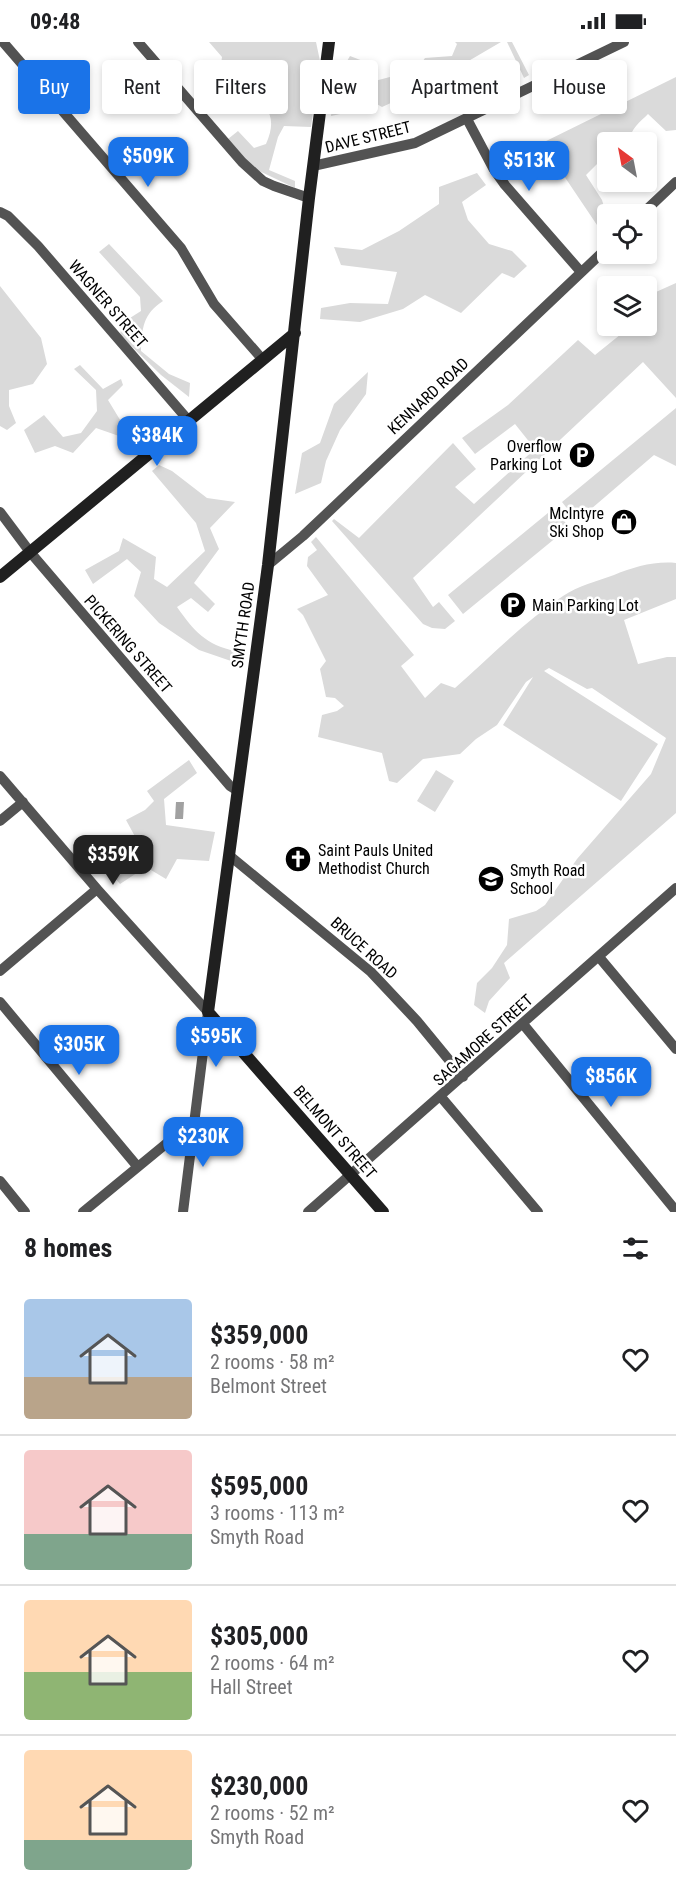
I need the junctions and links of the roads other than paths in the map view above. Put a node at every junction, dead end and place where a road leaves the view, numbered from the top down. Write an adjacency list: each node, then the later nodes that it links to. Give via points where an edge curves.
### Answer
1 (138, 42): 8 (street, via 243,162 274,186)
2 (329, 42): 6 (street, SMYTH ROAD)
3 (624, 42): 5 (street, DAVE STREET)
4 (5, 45): 14 (street, via 181,248 214,304)
5 (467, 119): 6 (street, DAVE STREET, via 415,143); 12 (street, via 505,185)
6 (314, 166): 8 (street, SMYTH ROAD)
7 (676, 182): 9 (street)
8 (309, 198): 13 (street, SMYTH ROAD)
9 (653, 204)
10 (0, 212): 15 (street, WAGNER STREET, via 38,246)
11 (597, 257): 12 (street, KENNARD ROAD)
12 (581, 272): 18 (street, KENNARD ROAD)
13 (295, 333): 14 (street); 18 (street, SMYTH ROAD)
14 (263, 360): 15 (street)
15 (189, 421): 17 (street)
16 (0, 512): 17 (street, PICKERING STREET)
17 (30, 552): 19 (street); 21 (street, PICKERING STREET)
18 (268, 565): 21 (street, SMYTH ROAD)
19 (0, 577)
20 (0, 776): 22 (street, BELMONT STREET)
21 (238, 792): 24 (street, SMYTH ROAD)
22 (23, 802): 23 (street); 26 (street, BELMONT STREET)
23 (0, 821)
24 (230, 856): 30 (street, SMYTH ROAD); 33 (street, BRUCE ROAD, via 372,972)
25 (676, 888): 27 (street, SAGAMORE STREET)
26 (97, 890): 28 (street); 30 (street, BELMONT STREET)
27 (599, 957): 31 (street, SAGAMORE STREET); 32 (street)
28 (0, 971)
29 (0, 1002): 36 (street)
30 (208, 1012): 35 (street, SMYTH ROAD); 37 (street, BELMONT STREET)
31 (523, 1024): 33 (street, SAGAMORE STREET); 39 (street)
32 (676, 1049)
33 (463, 1077): 34 (street, SAGAMORE STREET)
34 (441, 1097): 37 (street, SAGAMORE STREET); 45 (street)
35 (195, 1120): 36 (street); 42 (street, SMYTH ROAD)
36 (137, 1166): 41 (street)
37 (351, 1176): 43 (street, SAGAMORE STREET); 44 (street, BELMONT STREET)
38 (0, 1182): 40 (street)
39 (676, 1211)
40 (25, 1212)
41 (83, 1212)
42 (183, 1212)
43 (309, 1212)
44 (383, 1212)
45 (538, 1212)

